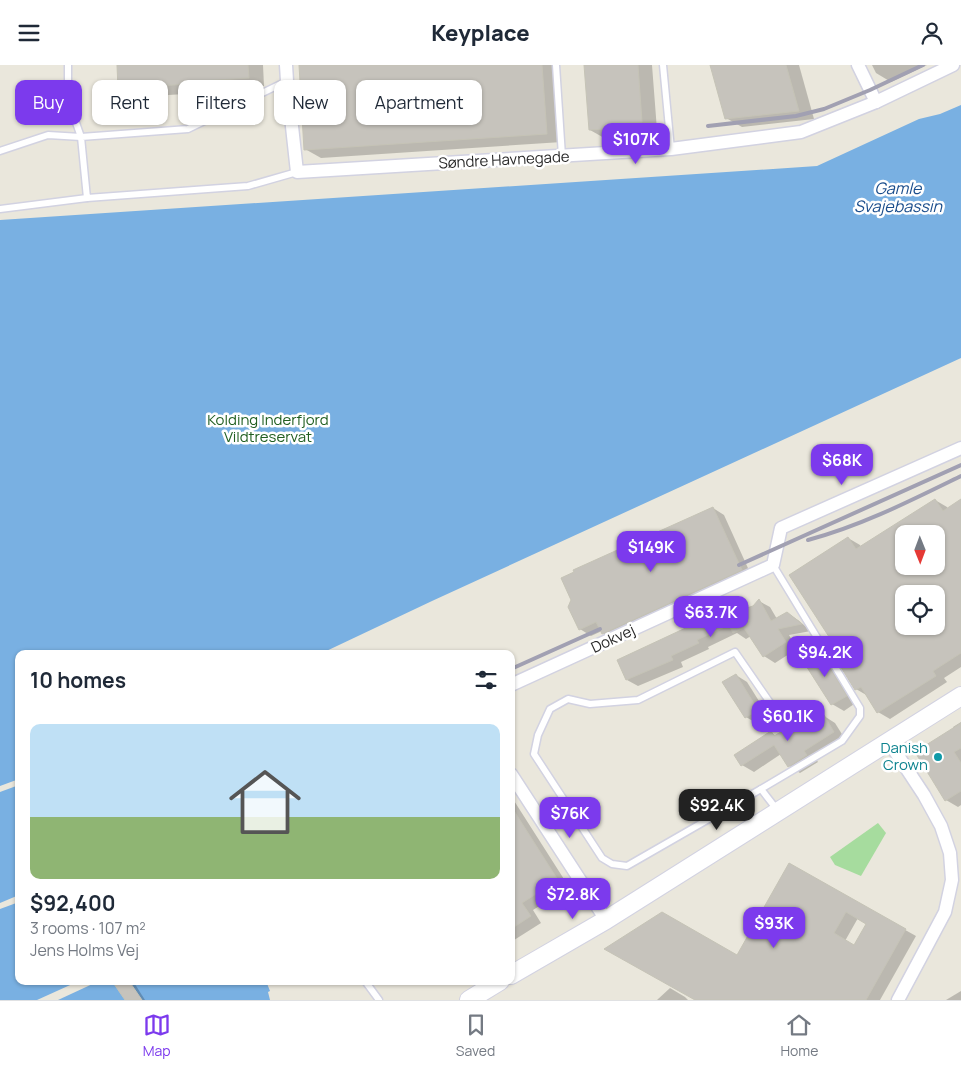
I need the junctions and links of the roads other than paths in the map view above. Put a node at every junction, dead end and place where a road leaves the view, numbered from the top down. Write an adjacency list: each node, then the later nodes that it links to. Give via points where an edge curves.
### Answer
1 (68, 65): 11 (lane, via 68,99)
2 (286, 65): 7 (street)
3 (556, 65): 14 (lane)
4 (663, 65): 12 (lane)
5 (858, 65): 9 (street)
6 (953, 65): 9 (street, Søndre Havnegade)
7 (286, 80)
8 (274, 87): 11 (lane, via 188,129)
9 (876, 102): 12 (street, Søndre Havnegade, via 801,131)
10 (291, 125): 15 (street)
11 (82, 137): 13 (lane, via 48,135); 16 (lane)
12 (671, 149): 14 (street, Søndre Havnegade)
13 (0, 151)
14 (562, 156): 15 (street, Søndre Havnegade)
15 (297, 172): 16 (lane, via 248,186)
16 (87, 198): 17 (lane)
17 (0, 209)
18 (961, 447): 19 (street, via 781,528)
19 (773, 565): 20 (street, Dokvej); 25 (lane, via 860,709 860,716 842,741)
20 (515, 683)
21 (961, 696): 23 (main road)
22 (782, 720): 25 (lane, via 735,652 638,700 590,704 568,699 550,709 538,735 534,754 602,858 627,867)
23 (889, 742): 26 (main road); 27 (street, via 941,826)
24 (515, 780): 28 (street)
25 (761, 789): 26 (lane)
26 (778, 811): 28 (main road)
27 (957, 880): 34 (street, via 945,912)
28 (606, 920): 29 (main road)
29 (515, 973)
30 (368, 985): 32 (lane)
31 (493, 985): 33 (main road)
32 (377, 999)
33 (469, 1000)
34 (898, 1000)

